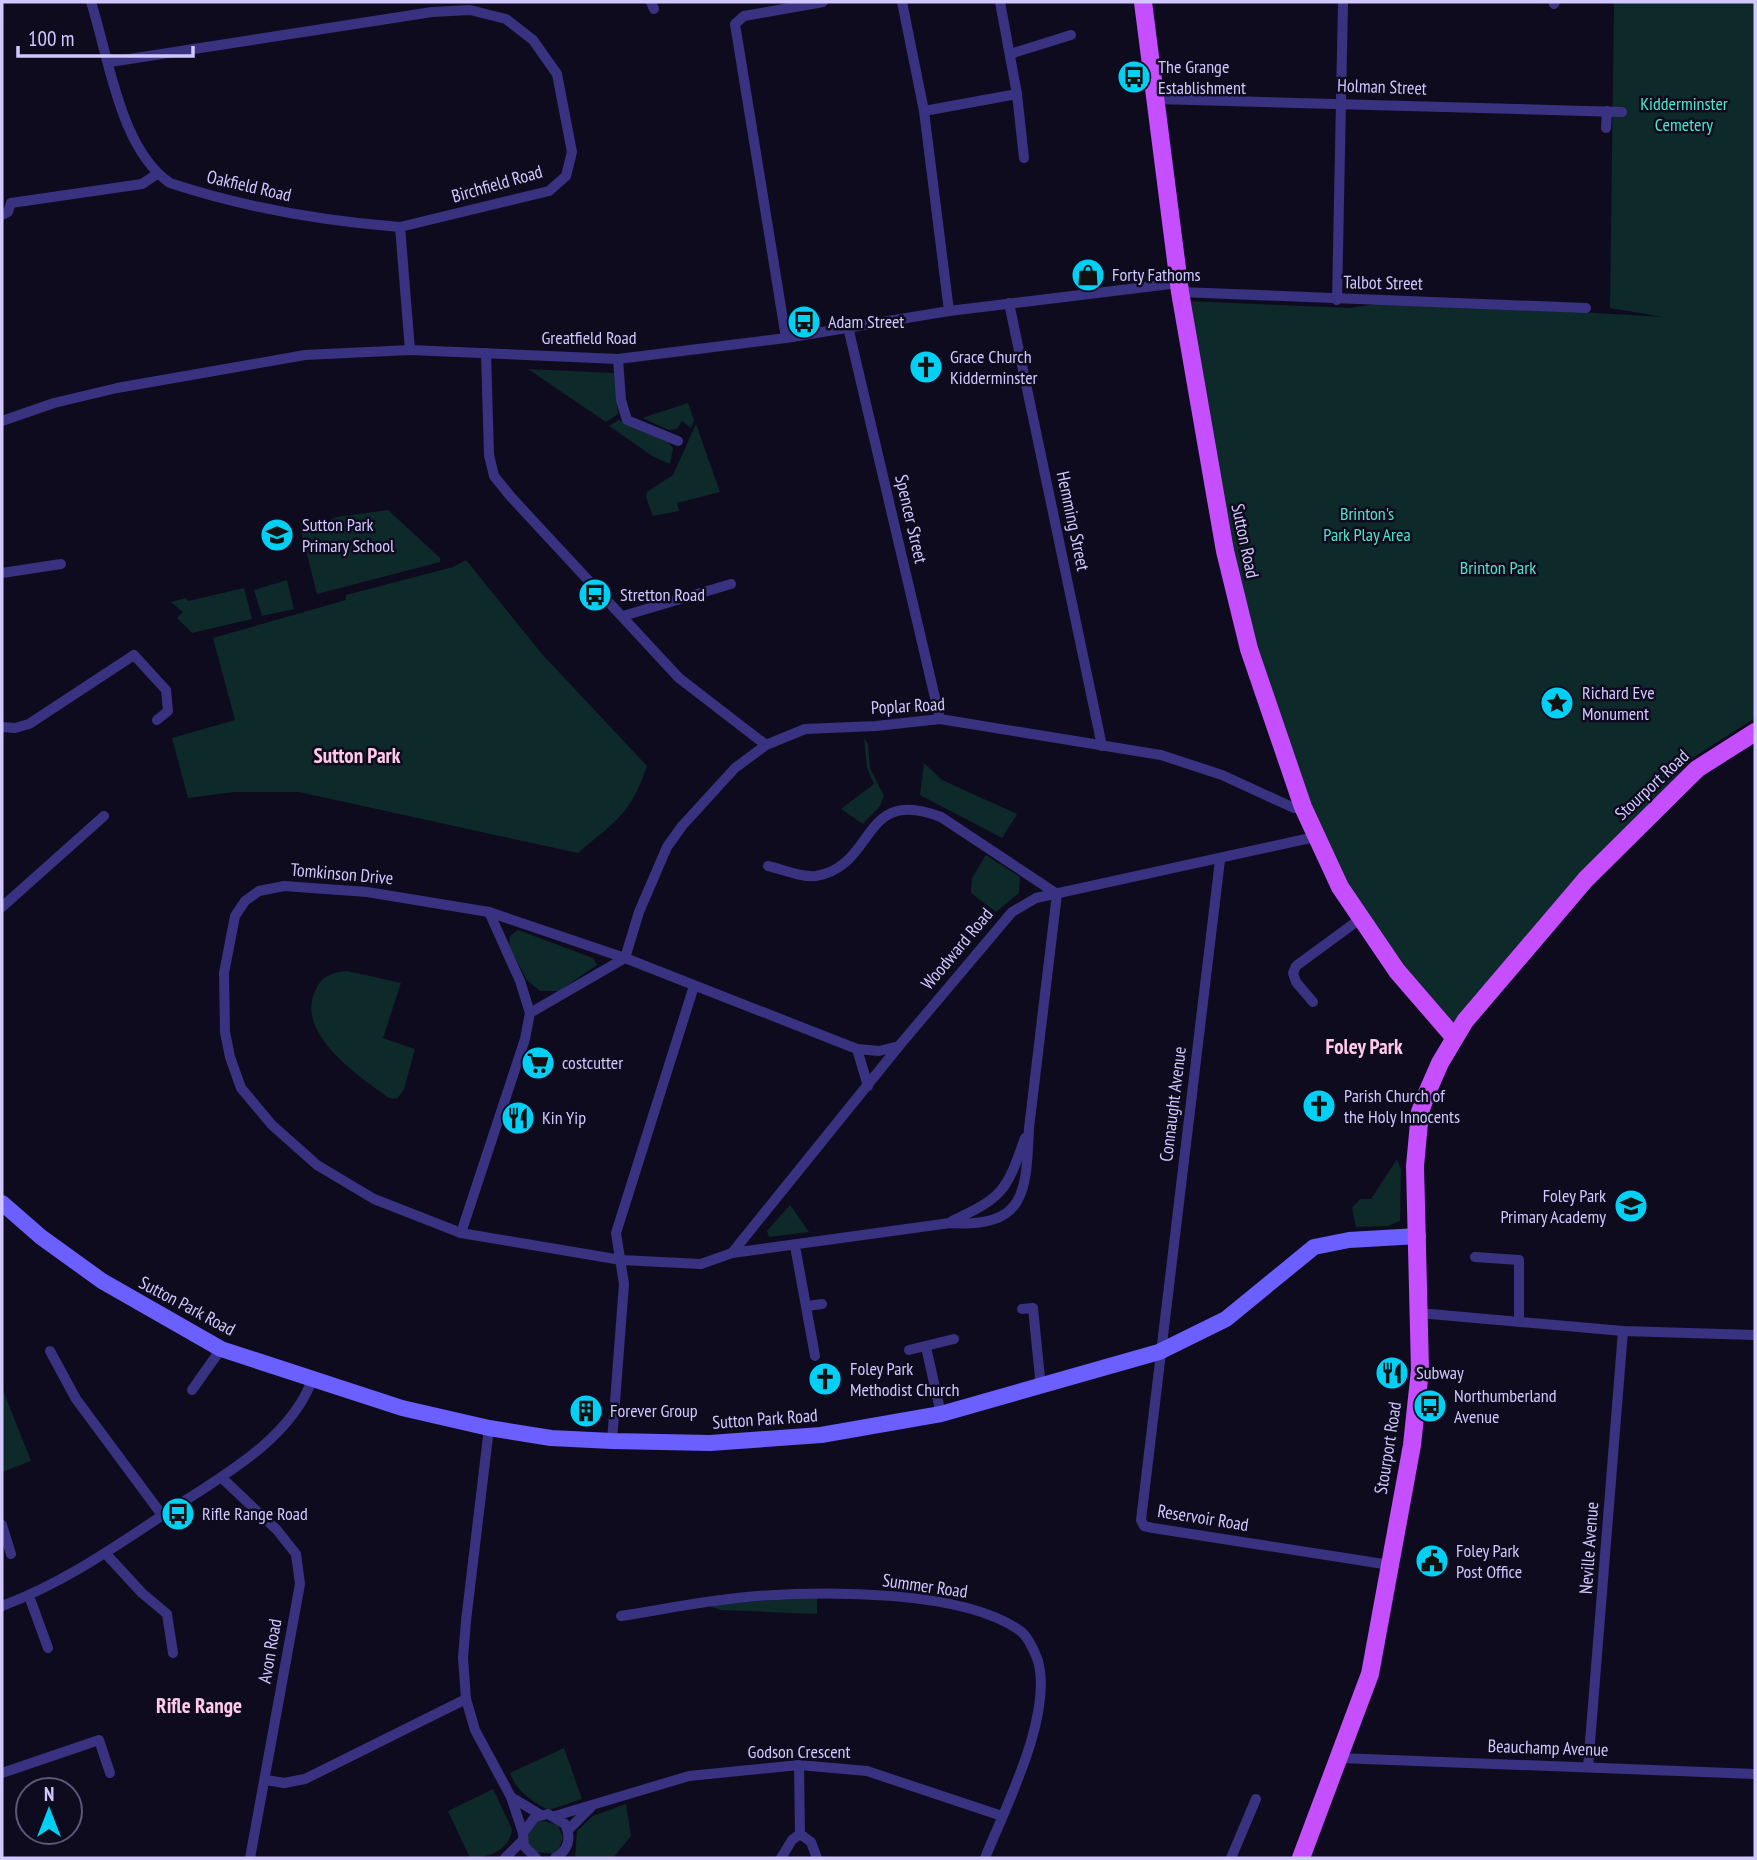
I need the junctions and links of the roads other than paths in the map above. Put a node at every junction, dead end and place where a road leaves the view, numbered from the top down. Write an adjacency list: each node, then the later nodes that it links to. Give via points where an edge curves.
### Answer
1 (91, 2): 10 (street)
2 (823, 2): 7 (street)
3 (902, 2): 14 (street)
4 (1000, 2): 9 (street)
5 (1143, 2): 12 (main road, Sutton Road)
6 (1343, 2): 13 (street)
7 (762, 7): 30 (street, via 735,24)
8 (1071, 35): 9 (street)
9 (1010, 54): 11 (street)
10 (110, 62): 19 (street, via 132,136); 23 (street, Birchfield Road, via 432,12 470,10 506,19 533,40 557,74 572,152 566,176 549,191)
11 (1017, 94): 14 (street); 18 (street)
12 (1156, 99): 13 (street, Holman Street); 24 (main road, Sutton Road)
13 (1341, 103): 15 (street, Holman Street); 25 (street)
14 (923, 111): 28 (street)
15 (1606, 111): 16 (street, Holman Street); 17 (street)
16 (1622, 111)
17 (1606, 128)
18 (1024, 159)
19 (157, 174): 21 (street, via 142,184); 23 (street, Oakfield Road, via 183,188 264,209 326,221)
20 (2, 195): 21 (street)
21 (11, 204): 22 (street)
22 (2, 215)
23 (401, 227): 31 (street)
24 (1179, 288): 25 (street, Talbot Street); 26 (street, Greatfield Road); 46 (main road, Sutton Road, via 1240,618)
25 (1337, 300): 27 (street, Talbot Street)
26 (1009, 303): 28 (street, Greatfield Road); 45 (street, Hemming Street)
27 (1586, 308)
28 (949, 311): 29 (street, Greatfield Road)
29 (848, 327): 30 (street, Greatfield Road); 40 (street, Spencer Street)
30 (786, 338): 33 (street, Greatfield Road)
31 (410, 350): 32 (street, Greatfield Road); 34 (street, Greatfield Road, via 305,355 189,374 54,403)
32 (486, 353): 33 (street, Greatfield Road); 39 (street, via 487,436 495,476)
33 (618, 359): 35 (street, via 627,419)
34 (2, 421)
35 (678, 441)
36 (61, 564): 37 (street)
37 (2, 573)
38 (731, 584): 39 (street)
39 (623, 616): 44 (street, via 679,678)
40 (940, 719): 44 (street, Poplar Road, via 805,729); 45 (street, Poplar Road)
41 (157, 720): 42 (street, via 168,711 166,690 134,655 107,665 29,724)
42 (2, 727)
43 (1755, 732): 59 (main road, Stourport Road, via 1697,769 1586,879)
44 (766, 745): 55 (street, Poplar Road, via 735,768 667,847)
45 (1102, 746): 46 (street, Poplar Road, via 1192,764 1292,807)
46 (1304, 807): 48 (main road, Sutton Road)
47 (104, 816): 52 (street)
48 (1315, 837): 49 (street, Woodward Road); 54 (main road, Sutton Road)
49 (1220, 860): 51 (street, Woodward Road); 84 (street, Connaught Avenue)
50 (768, 866): 51 (street, via 813,876 835,871 891,811 923,810 941,817)
51 (1057, 894): 60 (street, Woodward Road, via 1036,898 1012,912); 63 (street)
52 (2, 907)
53 (489, 912): 55 (street, Tomkinson Drive); 58 (street); 66 (street, Tomkinson Drive, via 367,892 284,886 259,891 235,916 224,973 230,1057 241,1088 272,1125 317,1165 374,1199)
54 (1360, 919): 57 (street, via 1296,966 1296,982); 59 (main road, Sutton Road)
55 (625, 958): 56 (street, Tomkinson Drive); 58 (street)
56 (694, 986): 61 (street, Tomkinson Drive); 71 (street, via 616,1233)
57 (1313, 1002)
58 (530, 1013): 66 (street)
59 (1454, 1037): 67 (main road, Stourport Road, via 1420,1112 1415,1166)
60 (898, 1046): 61 (street, Tomkinson Drive, via 879,1051); 62 (street, Woodward Road)
61 (858, 1049): 62 (street)
62 (868, 1086): 69 (street, Woodward Road)
63 (1029, 1128): 65 (street, via 1003,1189 989,1205); 65 (street, via 1024,1184 1010,1213 967,1224)
64 (2, 1203): 81 (main road, Sutton Park Road, via 102,1281)
65 (950, 1223): 68 (street, Tomkinson Drive)
66 (461, 1233): 71 (street, Tomkinson Drive)
67 (1418, 1236): 75 (main road, Stourport Road); 84 (main road, Sutton Park Road, via 1314,1247 1226,1319)
68 (795, 1245): 69 (street, Tomkinson Drive); 73 (street)
69 (732, 1253): 71 (street, Tomkinson Drive, via 702,1264)
70 (1475, 1257): 76 (street, via 1518,1261)
71 (621, 1260): 91 (street, via 624,1284)
72 (822, 1304): 73 (street)
73 (807, 1306): 85 (street)
74 (1032, 1308): 87 (street)
75 (1419, 1313): 76 (street); 97 (main road, Stourport Road, via 1416,1407)
76 (1519, 1322): 77 (street)
77 (1623, 1331): 78 (street); 106 (street, Neville Avenue)
78 (1755, 1335)
79 (954, 1339): 80 (street)
80 (926, 1347): 82 (street); 89 (street)
81 (221, 1349): 86 (main road, Sutton Park Road); 88 (street)
82 (909, 1350)
83 (50, 1351): 93 (street, via 76,1399)
84 (1159, 1352): 87 (main road, Sutton Park Road); 97 (street, Reservoir Road, via 1139,1513 1144,1526)
85 (815, 1356)
86 (312, 1380): 90 (main road, Sutton Park Road); 92 (street, via 293,1416)
87 (1041, 1388): 89 (main road, Sutton Park Road)
88 (192, 1390)
89 (941, 1415): 91 (main road, Sutton Park Road, via 821,1435 710,1443)
90 (489, 1428): 91 (main road, Sutton Park Road); 103 (street, via 466,1621)
91 (612, 1441)
92 (223, 1479): 93 (street); 110 (street, Avon Road, via 277,1530 296,1555 300,1584)
93 (162, 1516): 96 (street)
94 (2, 1529): 95 (street)
95 (11, 1554)
96 (106, 1554): 98 (street); 102 (street, via 167,1614)
97 (1390, 1565): 104 (main road, Stourport Road, via 1370,1674)
98 (29, 1596): 99 (street); 101 (street)
99 (2, 1606)
100 (621, 1616): 116 (street, Summer Road, via 757,1596 848,1594 967,1607 1005,1622 1030,1643 1038,1661 1041,1697 1039,1718)
101 (48, 1648)
102 (173, 1653)
103 (466, 1699): 110 (street, via 305,1779); 111 (street, via 475,1730)
104 (1339, 1758): 106 (street, Beauchamp Avenue); 129 (main road, Stourport Road)
105 (799, 1766): 113 (street, Godson Crescent, via 689,1776); 116 (street, Godson Crescent, via 867,1771); 118 (street)
106 (1588, 1767): 109 (street, Beauchamp Avenue)
107 (2, 1773): 108 (street, via 99,1741)
108 (110, 1773)
109 (1755, 1774)
110 (265, 1780): 122 (street, Avon Road)
111 (511, 1797): 114 (street); 119 (street)
112 (1256, 1799): 128 (street)
113 (593, 1805): 115 (street, Godson Crescent); 117 (street, Godson Crescent)
114 (541, 1815): 115 (street); 119 (street, via 530,1821)
115 (555, 1816): 117 (street)
116 (1002, 1816): 127 (street, Summer Road)
117 (569, 1834): 123 (street, Godson Crescent, via 565,1850); 124 (street)
118 (800, 1834): 125 (street); 126 (street, via 811,1842)
119 (523, 1836): 120 (street); 121 (street)
120 (533, 1856): 121 (street)
121 (507, 1857)
122 (250, 1858)
123 (555, 1858)
124 (571, 1858)
125 (781, 1858)
126 (817, 1858)
127 (985, 1858)
128 (1231, 1858)
129 (1301, 1858)

